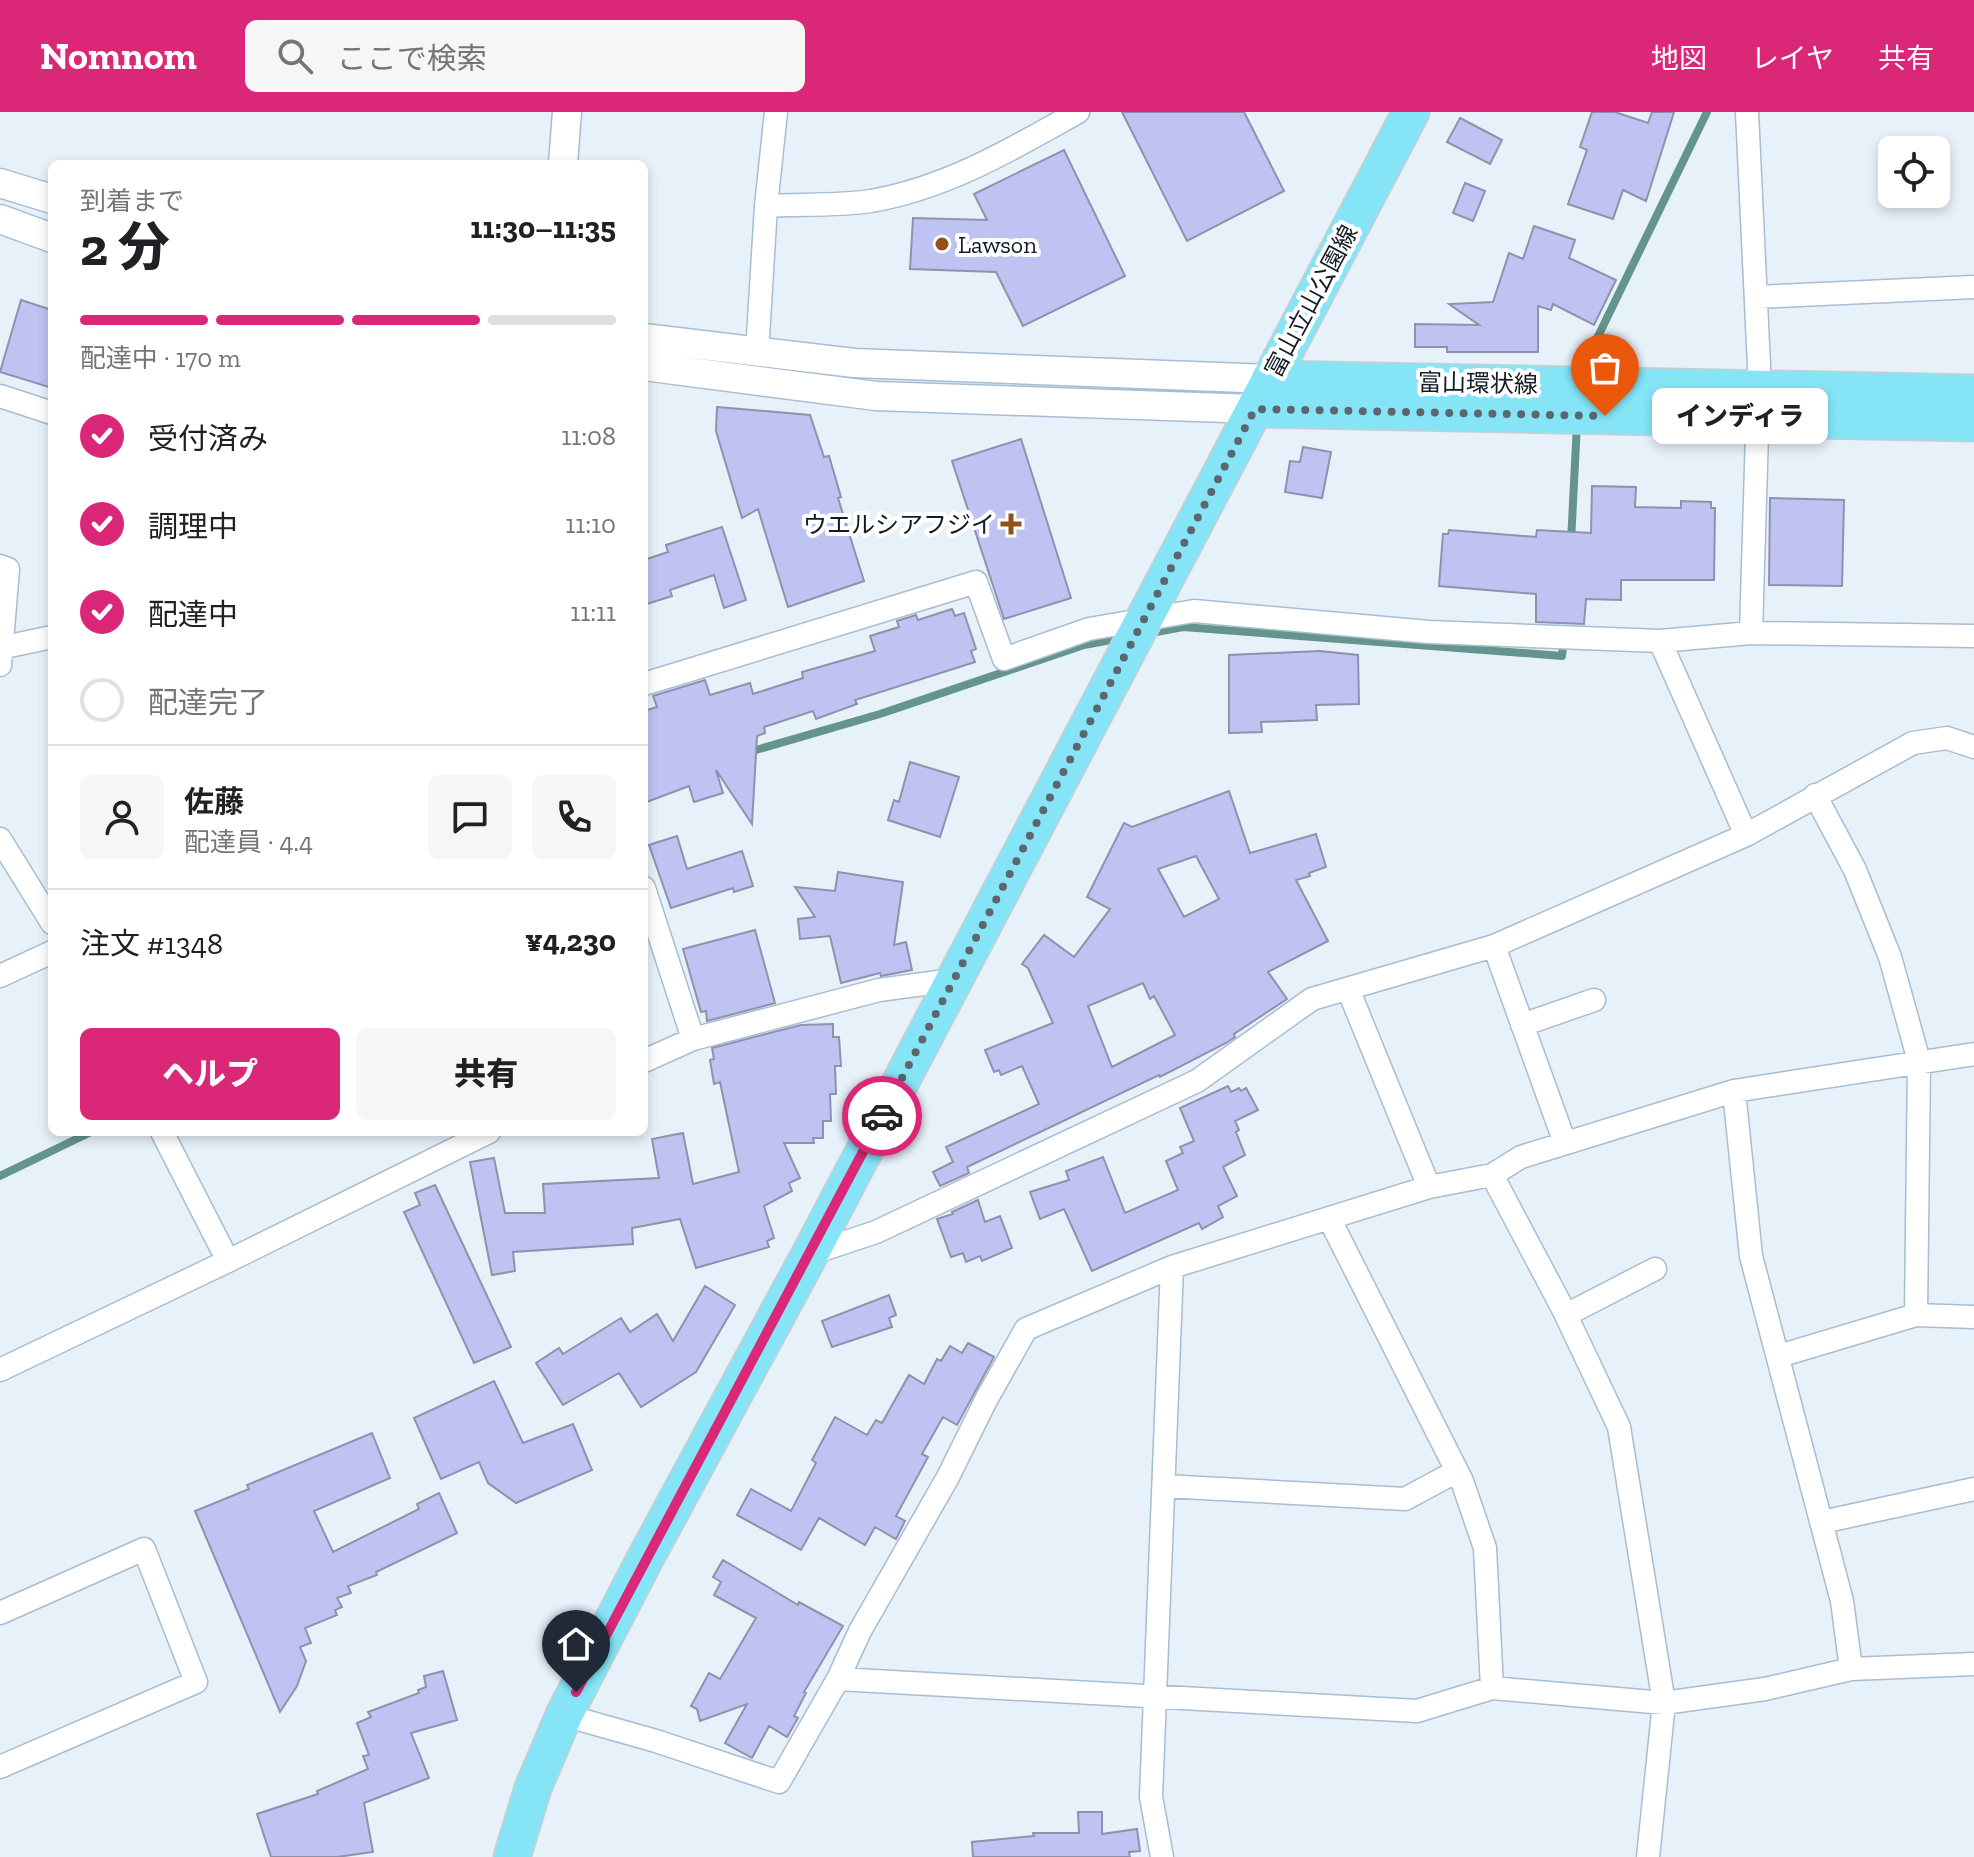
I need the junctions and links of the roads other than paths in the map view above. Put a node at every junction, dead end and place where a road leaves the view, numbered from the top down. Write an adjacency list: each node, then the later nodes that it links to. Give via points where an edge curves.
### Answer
1 (567, 112): 6 (street)
2 (776, 112): 9 (street)
3 (1078, 112): 9 (street, via 988,163 918,188 871,201)
4 (1411, 112): 18 (main road, 富山立山公園線)
5 (1747, 112): 13 (street)
6 (563, 160)
7 (0, 183): 8 (street)
8 (48, 198)
9 (766, 206): 15 (street)
10 (0, 219): 11 (street)
11 (48, 237)
12 (1974, 287): 13 (street)
13 (1756, 297): 20 (street)
14 (648, 339): 15 (street)
15 (757, 353): 18 (street)
16 (648, 367): 18 (street, via 876,396)
17 (1974, 393): 20 (main road, 富山環状線)
18 (1263, 394): 20 (main road, 富山環状線); 24 (main road, 富山立山公園線)
19 (0, 396): 21 (street)
20 (1758, 404): 22 (main road, 富山環状線); 25 (street)
21 (48, 412)
22 (1974, 423)
23 (0, 566): 29 (street, via 8,569)
24 (1146, 617): 28 (street, via 1194,611 1429,632); 30 (street, via 1089,629 1004,659 976,582); 40 (main road, 富山立山公園線)
25 (1751, 633): 26 (street); 28 (street)
26 (1974, 636)
27 (48, 638): 29 (street)
28 (1660, 641): 33 (street)
29 (1, 653)
30 (648, 683)
31 (1974, 747): 32 (street, via 1947,738 1913,743)
32 (1815, 795): 33 (street); 47 (street, via 1855,870 1890,957)
33 (1746, 835): 37 (street)
34 (0, 839): 36 (street)
35 (648, 906): 44 (street)
36 (48, 917)
37 (1494, 946): 41 (street); 43 (street)
38 (48, 954): 39 (street)
39 (0, 976)
40 (953, 980): 44 (street, via 879,990); 55 (main road, 富山立山公園線)
41 (1348, 989): 53 (street); 55 (street, via 1312,999 1197,1081 876,1232)
42 (1594, 1000): 43 (street)
43 (1522, 1025): 51 (street)
44 (693, 1039): 46 (street)
45 (1974, 1054): 47 (street)
46 (648, 1059)
47 (1919, 1061): 48 (street); 60 (street)
48 (1734, 1091): 51 (street); 62 (street, via 1751,1256)
49 (164, 1136): 56 (street)
50 (481, 1136): 56 (street)
51 (1565, 1143): 52 (street, via 1521,1157)
52 (1492, 1175): 53 (street); 59 (street)
53 (1429, 1187): 54 (street)
54 (1329, 1218): 57 (street); 64 (street)
55 (810, 1254): 75 (main road, 富山立山公園線)
56 (228, 1261): 63 (street)
57 (1172, 1267): 65 (street); 71 (street, via 1026,1329)
58 (1655, 1269): 59 (street)
59 (1566, 1315): 74 (street, via 1619,1427)
60 (1916, 1315): 61 (street); 62 (street)
61 (1974, 1317)
62 (1779, 1356): 67 (street)
63 (0, 1370)
64 (1457, 1471): 65 (street, via 1405,1499); 72 (street, via 1485,1548)
65 (1164, 1486): 73 (street)
66 (1974, 1489): 67 (street)
67 (1822, 1522): 70 (street, via 1842,1601)
68 (0, 1613): 76 (street, via 144,1549 196,1682)
69 (1974, 1664): 70 (street)
70 (1851, 1669): 74 (street, via 1765,1689)
71 (838, 1679): 73 (street); 75 (street, via 779,1782)
72 (1492, 1688): 73 (street, via 1417,1711); 74 (street)
73 (1155, 1696): 78 (street, via 1151,1797)
74 (1664, 1703): 79 (street)
75 (564, 1715): 77 (main road, 富山立山公園線, via 533,1788)
76 (0, 1767)
77 (512, 1857)
78 (1162, 1857)
79 (1648, 1857)

